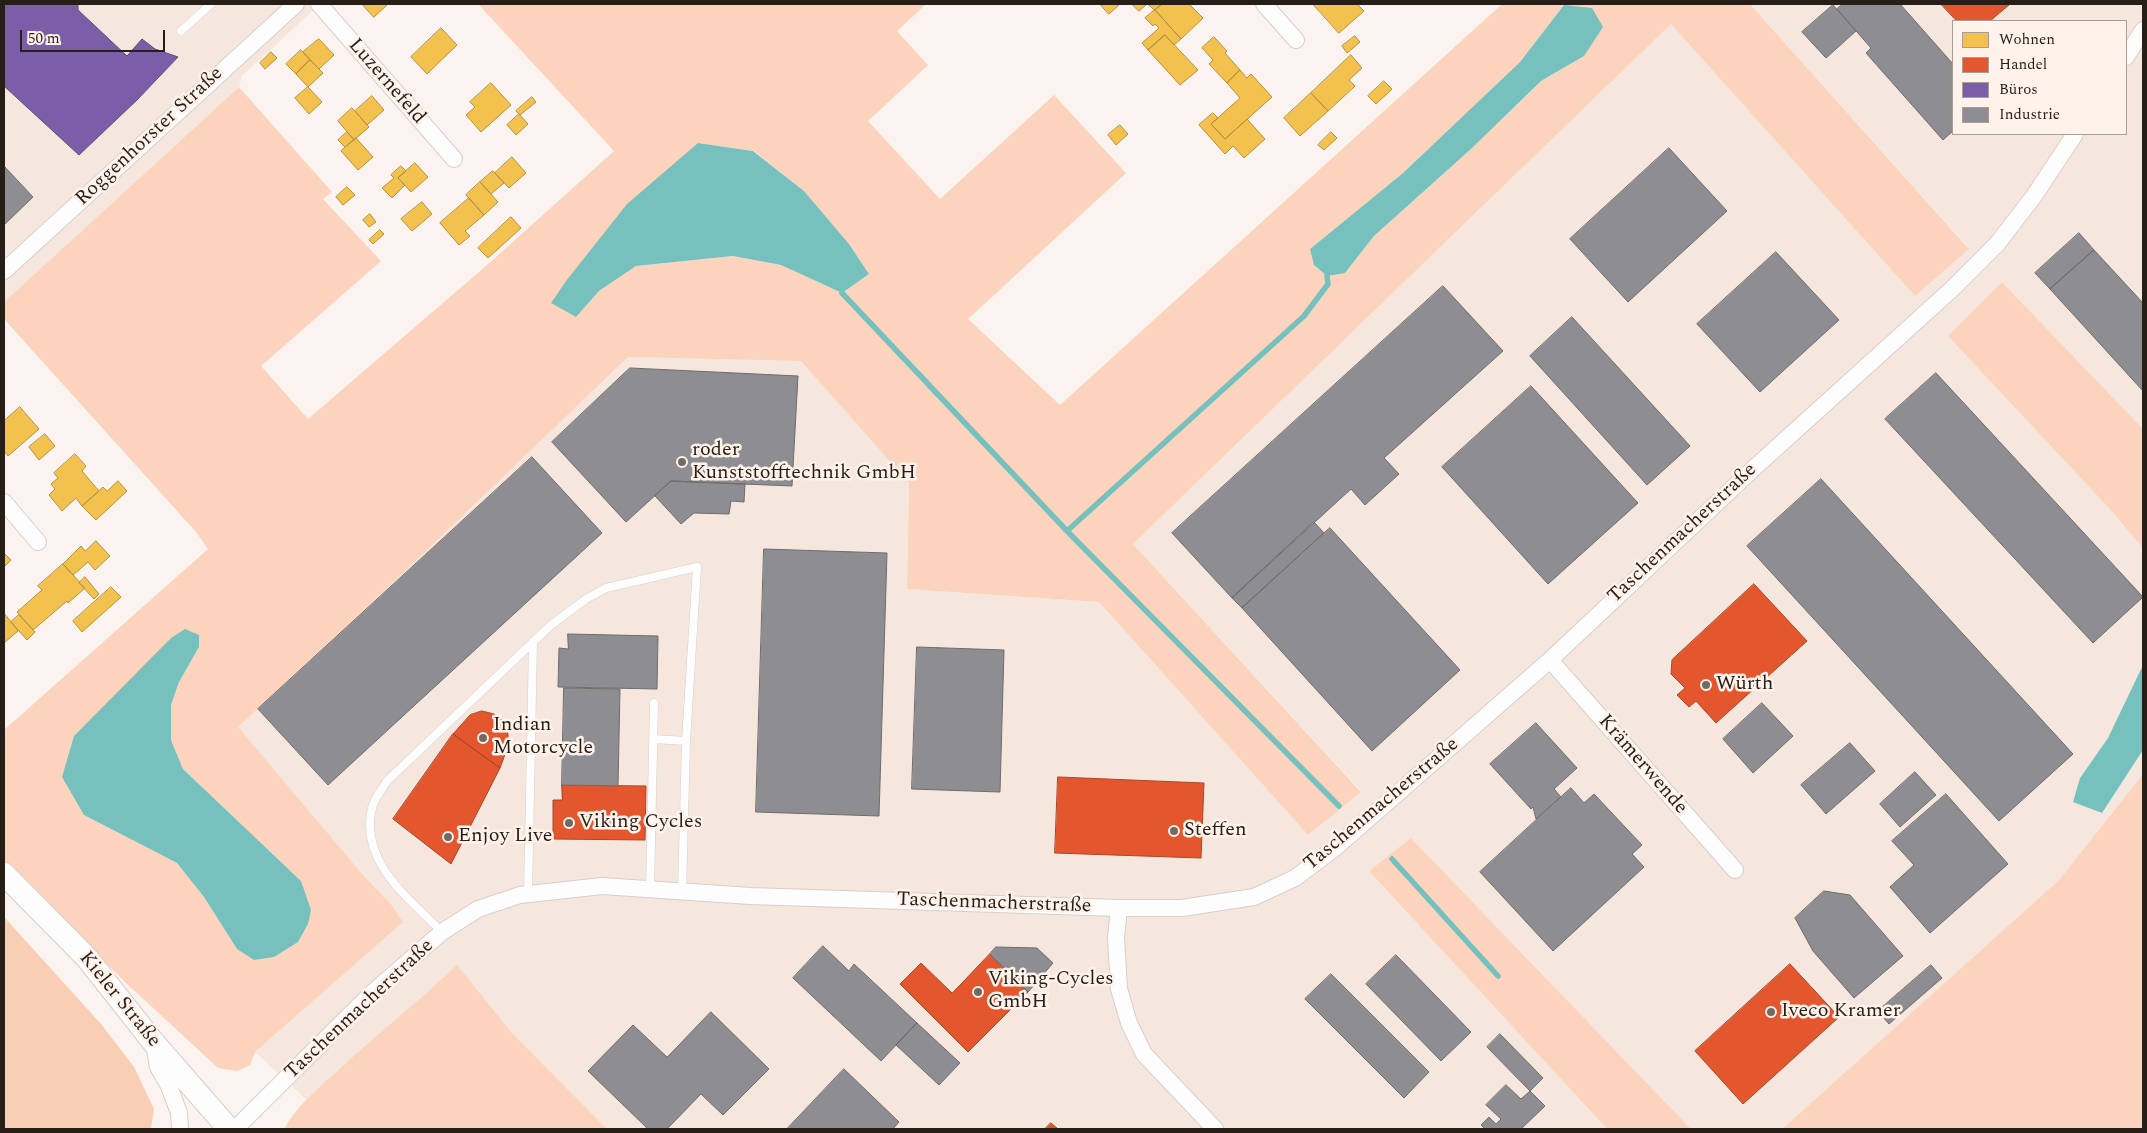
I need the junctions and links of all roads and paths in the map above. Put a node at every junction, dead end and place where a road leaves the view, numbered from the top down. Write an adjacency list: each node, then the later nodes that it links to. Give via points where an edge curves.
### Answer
1 (211, 4): 5 (lane)
2 (296, 4): 11 (street, Roggenhorster Straße)
3 (319, 4): 10 (street, Luzernefeld)
4 (1264, 4): 6 (street)
5 (181, 31)
6 (1296, 40)
7 (2141, 40): 8 (street)
8 (2127, 56)
9 (2074, 135): 15 (street, Taschenmacherstraße, via 1997,244)
10 (454, 160)
11 (4, 271)
12 (4, 502): 13 (street)
13 (38, 542)
14 (533, 642): 18 (lane, via 586,599 606,588 697,567); 23 (lane); 25 (lane, via 387,781 372,807 371,834 378,862 403,895)
15 (1550, 660): 19 (street, Krämerwende); 24 (street, Taschenmacherstraße, via 1335,848 1296,878 1254,897 1182,908)
16 (654, 703): 17 (lane)
17 (653, 739): 18 (lane); 21 (lane)
18 (686, 741): 22 (lane)
19 (1735, 870)
20 (4, 874): 26 (main road, Kieler Straße, via 87,958)
21 (650, 890): 22 (street, Taschenmacherstraße); 23 (street, Taschenmacherstraße, via 602,886)
22 (682, 892): 24 (street, Taschenmacherstraße)
23 (528, 894): 25 (street, Taschenmacherstraße, via 478,909)
24 (1119, 908): 30 (street, via 1116,937 1119,989 1129,1023 1144,1054)
25 (442, 932): 29 (street, Taschenmacherstraße, via 372,993)
26 (154, 1044): 27 (street, via 158,1067 179,1113); 28 (main road, Kieler Straße)
27 (180, 1129)
28 (230, 1129)
29 (235, 1129)
30 (1215, 1129)

